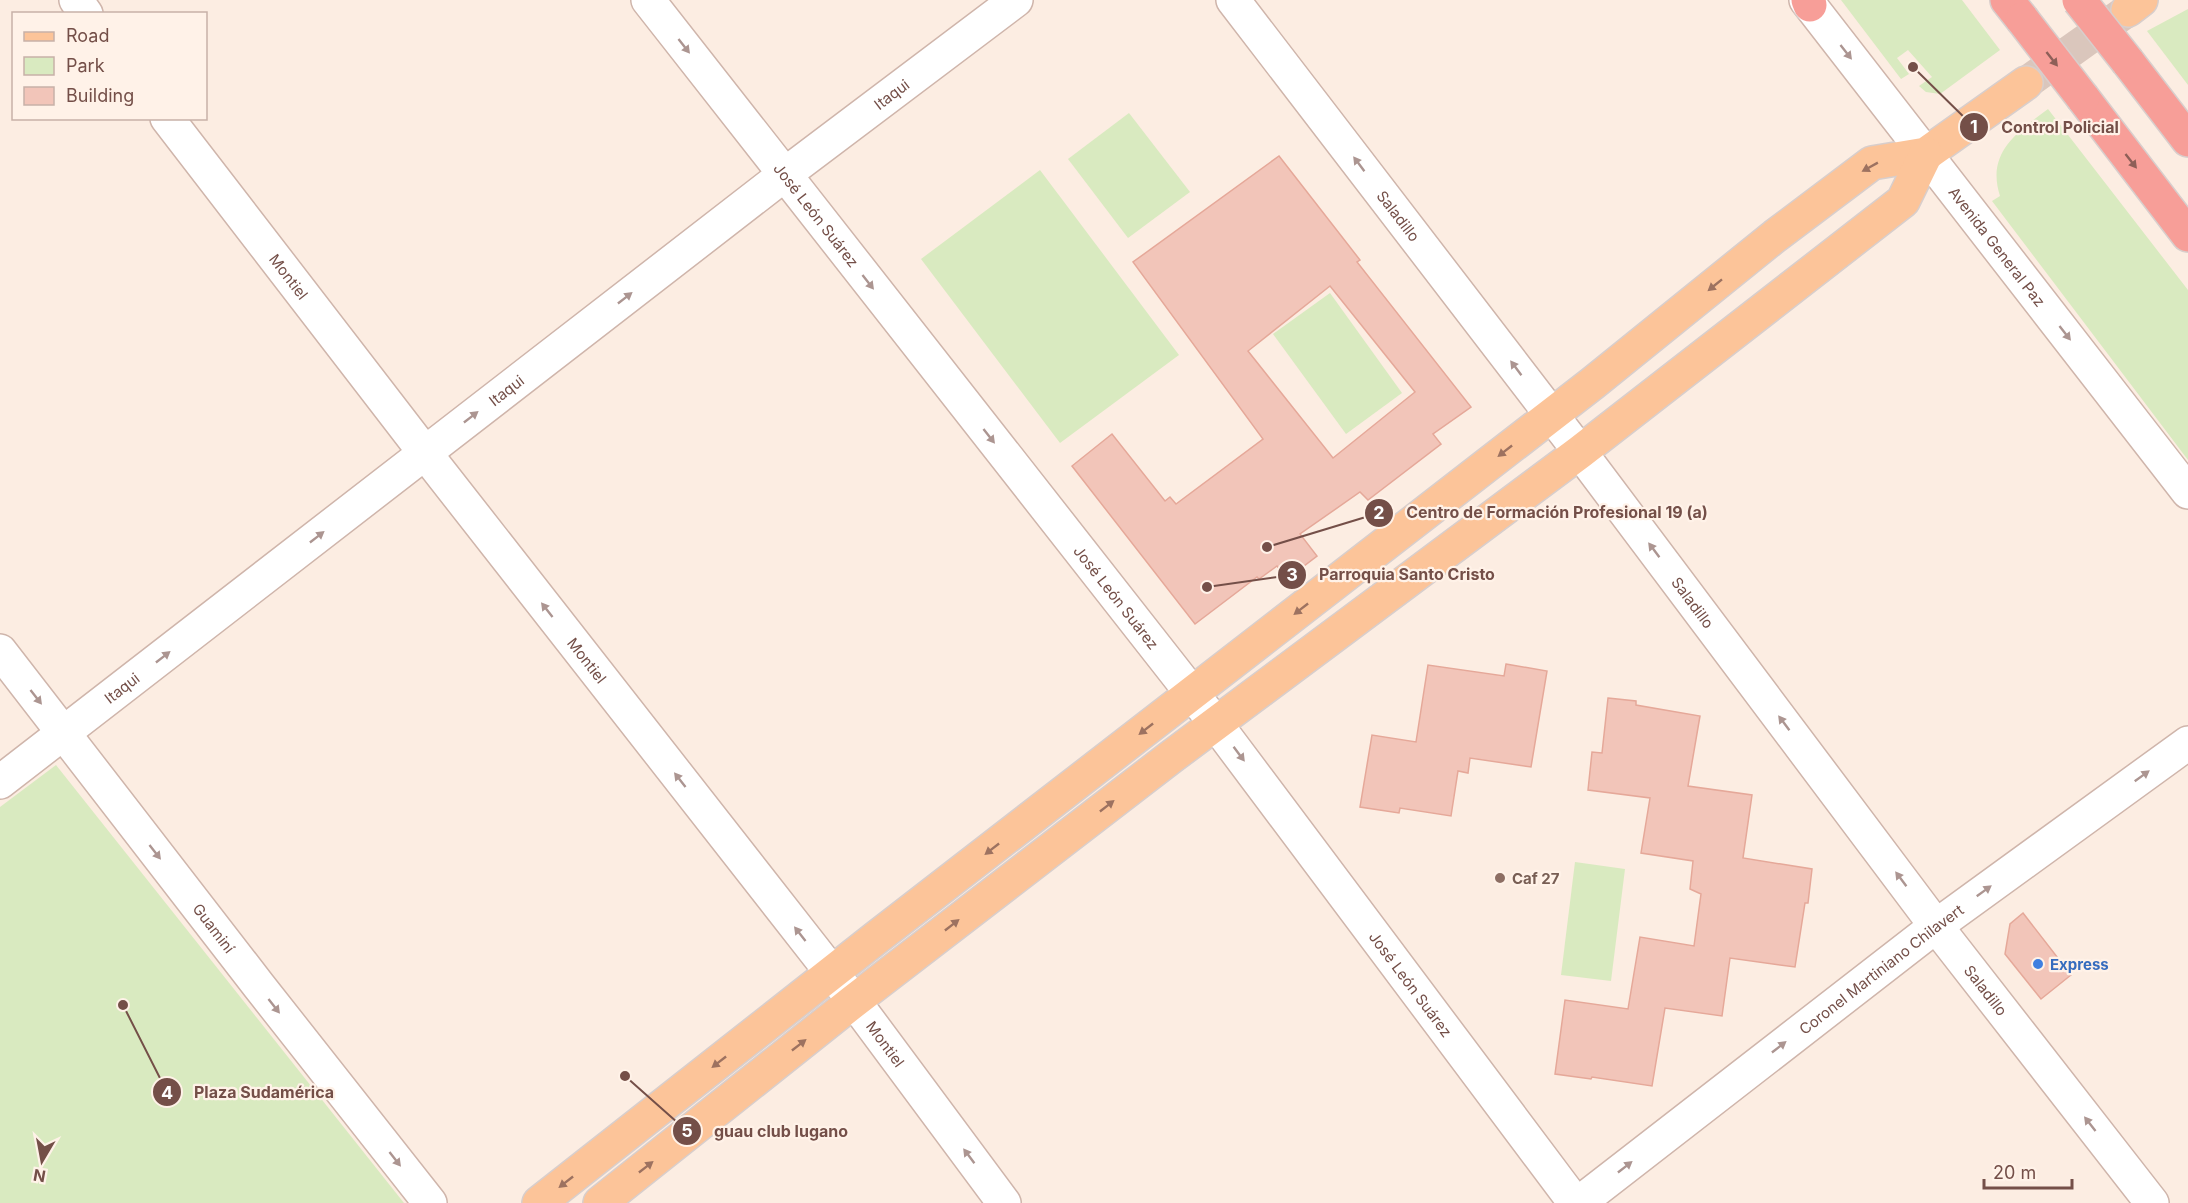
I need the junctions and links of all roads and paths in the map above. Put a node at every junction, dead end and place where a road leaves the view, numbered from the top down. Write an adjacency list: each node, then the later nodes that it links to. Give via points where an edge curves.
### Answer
1 (648, 0): 11 (street, José León Suárez, one-way to 11)
2 (1016, 0): 11 (street, Itaqui)
3 (1233, 0): 13 (street, Saladillo, one-way to 3)
4 (2079, 0): 9 (highway, bridge)
5 (1808, 2): 10 (street, Avenida General Paz, one-way to 10)
6 (2014, 10): 12 (highway, one-way to 12, bridge)
7 (2026, 83): 10 (main road)
8 (169, 120): 15 (street, Montiel)
9 (2188, 140)
10 (1926, 154): 13 (main road, one-way to 13, via 1872,163); 14 (main road, via 1903,201); 16 (street, Avenida General Paz, one-way to 16)
11 (784, 175): 15 (street, Itaqui, one-way to 11); 18 (street, José León Suárez, one-way to 18)
12 (2188, 235)
13 (1551, 415): 14 (street, Saladillo); 18 (main road, one-way to 18)
14 (1580, 452): 19 (main road); 23 (street, Saladillo, one-way to 14)
15 (425, 453): 20 (street, Itaqui, one-way to 15); 24 (street, Montiel, one-way to 15)
16 (2188, 492)
17 (0, 651): 20 (street, Guaminí, one-way to 20)
18 (1192, 694): 19 (street, José León Suárez); 24 (main road, one-way to 24)
19 (1216, 724): 25 (main road, one-way to 19); 30 (street, José León Suárez, one-way to 30)
20 (64, 734): 22 (street, Itaqui); 26 (street, Guaminí, one-way to 26)
21 (2188, 743): 23 (street, Coronel Martiniano Chilavert, one-way to 21)
22 (0, 782)
23 (1936, 926): 30 (street, Coronel Martiniano Chilavert, one-way to 23); 31 (street, Saladillo, one-way to 23)
24 (831, 974): 25 (street, Montiel); 27 (main road, one-way to 27)
25 (854, 1001): 28 (main road, one-way to 25); 29 (street, Montiel, one-way to 25)
26 (430, 1203)
27 (539, 1203)
28 (600, 1203)
29 (1004, 1203)
30 (1577, 1203)
31 (2152, 1203)

